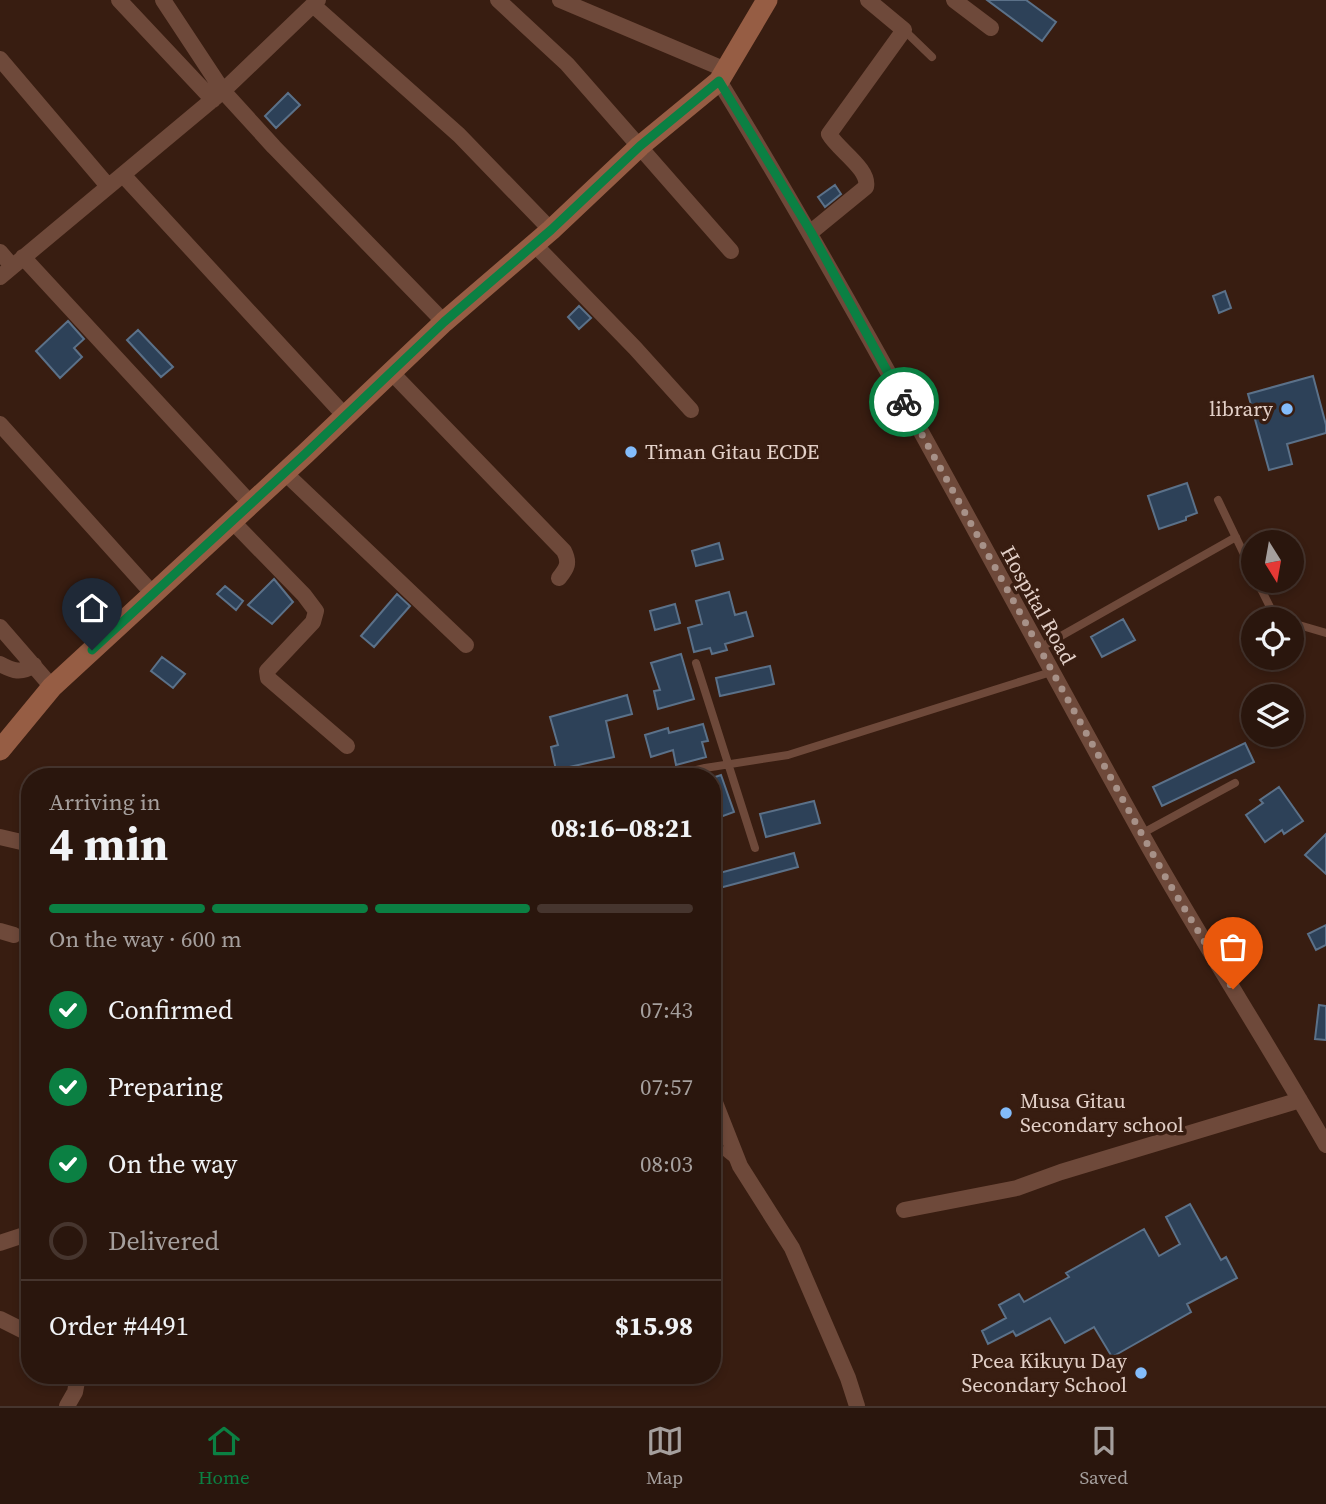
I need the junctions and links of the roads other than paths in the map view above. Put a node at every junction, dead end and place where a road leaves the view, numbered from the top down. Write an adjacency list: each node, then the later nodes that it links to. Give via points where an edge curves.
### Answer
1 (119, 0): 14 (street)
2 (163, 0): 14 (street)
3 (498, 0): 15 (street, via 567,64)
4 (560, 0): 13 (street)
5 (767, 0): 13 (main road)
6 (868, 0): 10 (street)
7 (954, 0): 9 (street)
8 (316, 2): 14 (street); 18 (street)
9 (990, 28)
10 (904, 30): 11 (lane); 19 (street, via 829,132 864,174 866,187)
11 (932, 57)
12 (0, 59): 17 (street)
13 (723, 76): 15 (main road); 19 (street, Hospital Road)
14 (218, 96): 16 (street); 24 (street)
15 (640, 146): 18 (main road); 21 (street)
16 (124, 176): 17 (street); 27 (street)
17 (108, 186): 23 (street)
18 (551, 230): 20 (main road)
19 (811, 232): 41 (street, Hospital Road)
20 (534, 244): 24 (main road); 26 (street)
21 (731, 251)
22 (0, 252): 23 (street)
23 (12, 267): 31 (street)
24 (444, 322): 25 (main road)
25 (392, 373): 27 (main road); 35 (street, via 564,551 567,568)
26 (691, 410)
27 (345, 416): 29 (main road)
28 (0, 424): 36 (street)
29 (285, 473): 31 (main road); 40 (street)
30 (1218, 500): 33 (lane)
31 (251, 504): 32 (main road)
32 (232, 522): 36 (main road); 47 (street, via 316,611 313,622 267,671 268,678)
33 (1236, 537): 34 (lane); 41 (lane)
34 (1241, 548)
35 (559, 578)
36 (153, 594): 46 (main road)
37 (0, 627): 44 (street)
38 (1304, 627): 39 (lane)
39 (1326, 633)
40 (466, 645)
41 (1038, 649): 45 (street, Hospital Road)
42 (696, 663): 49 (lane)
43 (0, 664): 44 (street, via 13,672)
44 (34, 665): 46 (street)
45 (1051, 671): 49 (lane, via 788,755); 52 (street, Hospital Road)
46 (52, 687): 48 (main road)
47 (347, 746)
48 (0, 750)
49 (729, 765): 50 (lane); 55 (lane)
50 (714, 768)
51 (1235, 783): 52 (lane)
52 (1141, 834): 56 (street, Hospital Road)
53 (0, 837): 54 (street)
54 (21, 842)
55 (755, 848)
56 (1300, 1100): 58 (street, Hospital Road); 61 (street, via 1017,1188)
57 (721, 1118): 60 (street)
58 (1326, 1145)
59 (721, 1150): 60 (lane)
60 (740, 1166): 68 (street, via 792,1248)
61 (904, 1210)
62 (21, 1236): 63 (street)
63 (0, 1243)
64 (0, 1319): 65 (street)
65 (21, 1330)
66 (76, 1384): 67 (street)
67 (67, 1406)
68 (857, 1406)

